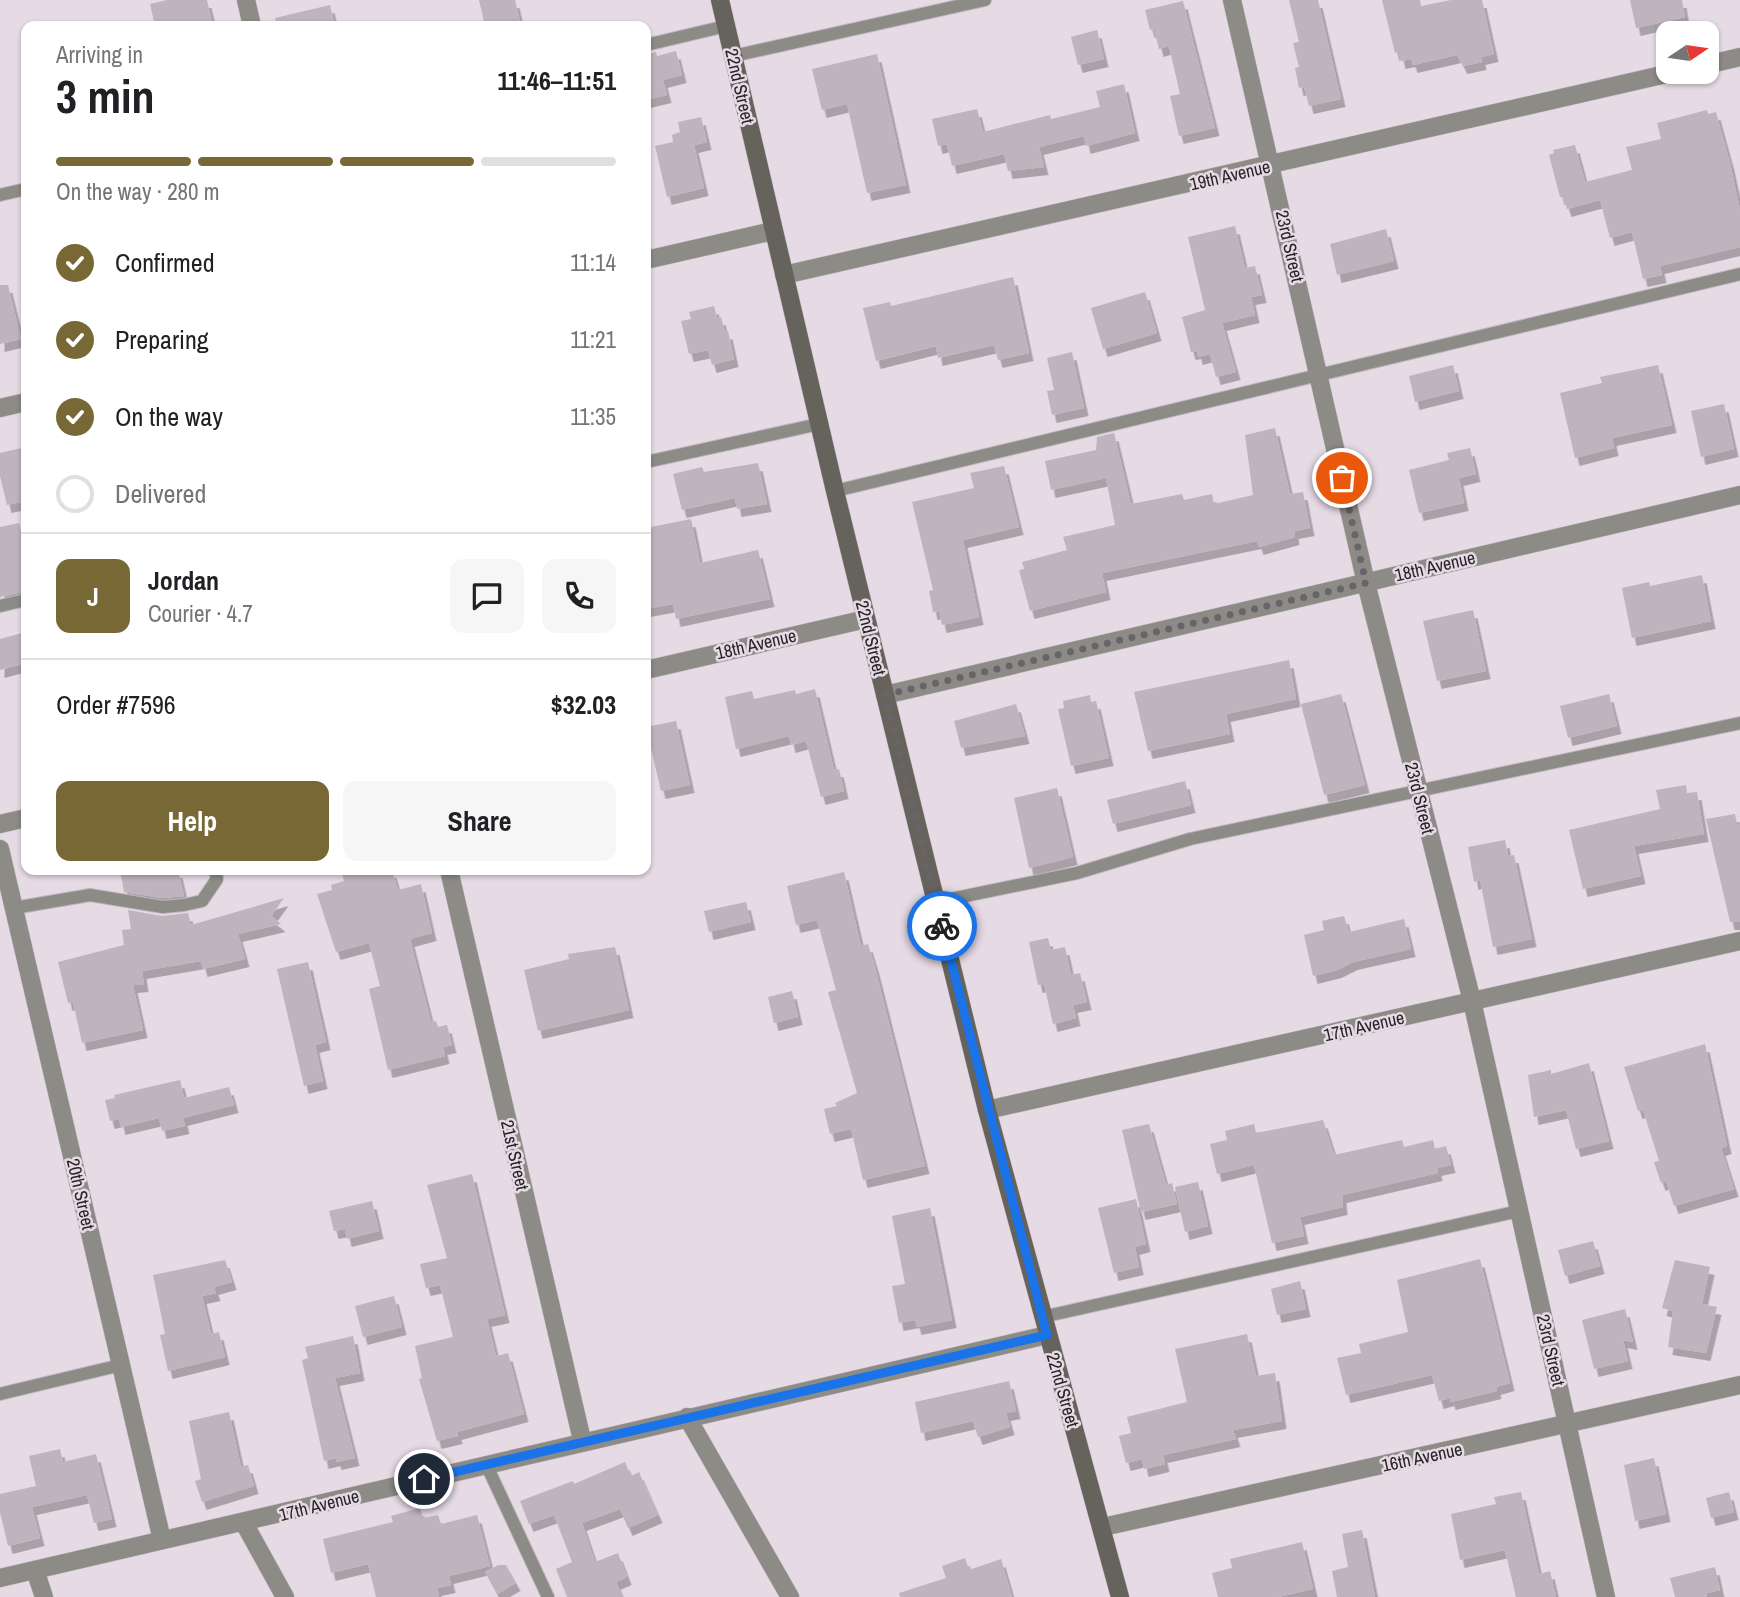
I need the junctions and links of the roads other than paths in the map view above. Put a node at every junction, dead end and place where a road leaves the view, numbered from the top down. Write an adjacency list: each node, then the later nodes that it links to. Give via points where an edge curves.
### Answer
1 (246, 0): 5 (street)
2 (720, 0): 6 (street, 22nd Street)
3 (985, 0): 8 (lane)
4 (1232, 0): 12 (street, 23rd Street)
5 (252, 21)
6 (726, 26): 7 (lane); 8 (street, 22nd Street)
7 (651, 44)
8 (733, 55): 15 (street, 22nd Street)
9 (1740, 57): 10 (street)
10 (1719, 62)
11 (1656, 76): 12 (street, 19th Avenue)
12 (1272, 166): 18 (street, 19th Avenue); 19 (street, 23rd Street)
13 (21, 190): 14 (lane)
14 (0, 195)
15 (774, 231): 16 (street); 18 (street, 22nd Street)
16 (651, 259)
17 (1740, 274): 19 (lane)
18 (784, 275): 22 (street, 22nd Street)
19 (1319, 374): 24 (lane); 26 (street, 23rd Street)
20 (21, 403): 21 (street)
21 (0, 408)
22 (819, 424): 23 (lane); 24 (street, 22nd Street)
23 (651, 461)
24 (835, 491): 29 (street, 22nd Street)
25 (1740, 495): 26 (street, 18th Avenue)
26 (1366, 583): 31 (street, 18th Avenue); 33 (street, 23rd Street)
27 (21, 601): 28 (lane)
28 (0, 606)
29 (866, 619): 30 (street, 18th Avenue); 31 (street, 22nd Street)
30 (651, 669)
31 (885, 695): 39 (street, 22nd Street)
32 (1740, 723): 33 (lane)
33 (1419, 792): 39 (lane, via 1190,839 1077,873); 42 (street, 23rd Street)
34 (21, 819): 35 (street)
35 (0, 824)
36 (0, 849): 40 (street, 20th Street)
37 (216, 875): 40 (lane, via 202,901 184,905 90,895)
38 (450, 875): 52 (street, 21st Street)
39 (936, 902): 43 (street, 22nd Street)
40 (13, 908): 47 (street, 20th Street)
41 (1740, 941): 42 (street, 17th Avenue)
42 (1472, 1001): 43 (street, 17th Avenue); 44 (street, 23rd Street)
43 (987, 1110): 45 (street, 22nd Street)
44 (1519, 1211): 45 (lane); 51 (street, 23rd Street)
45 (1042, 1317): 46 (street, 22nd Street)
46 (1047, 1335): 50 (street, 17th Avenue); 55 (street, 22nd Street)
47 (121, 1365): 49 (lane); 56 (street, 20th Street)
48 (1740, 1385): 51 (street, 16th Avenue)
49 (0, 1394)
50 (687, 1417): 52 (street, 17th Avenue); 62 (street)
51 (1568, 1425): 55 (street, 16th Avenue); 64 (street, 23rd Street)
52 (582, 1440): 53 (street, 17th Avenue)
53 (486, 1464): 54 (street, 17th Avenue); 61 (lane)
54 (243, 1523): 56 (street, 17th Avenue); 60 (street)
55 (1103, 1527): 63 (street, 22nd Street)
56 (162, 1540): 57 (street, 17th Avenue)
57 (35, 1570): 58 (street, 17th Avenue); 59 (street)
58 (0, 1578)
59 (44, 1597)
60 (285, 1597)
61 (548, 1597)
62 (790, 1597)
63 (1120, 1597)
64 (1606, 1597)

